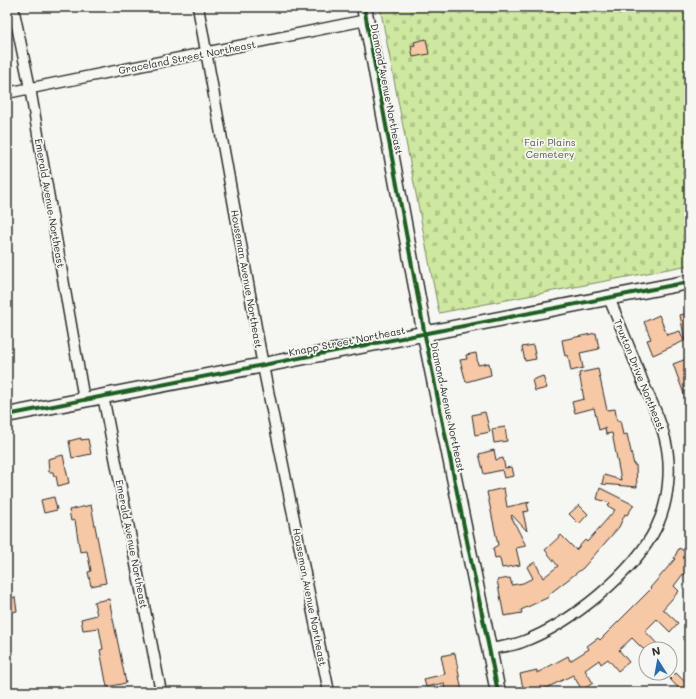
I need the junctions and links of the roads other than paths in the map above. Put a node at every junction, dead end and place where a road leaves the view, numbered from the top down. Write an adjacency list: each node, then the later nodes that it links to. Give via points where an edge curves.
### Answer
1 (13, 7): 5 (street, Emerald Avenue Northeast)
2 (198, 7): 4 (street, Houseman Avenue Northeast)
3 (365, 14): 4 (street, Graceland Street Northeast); 9 (main road, Diamond Avenue Northeast)
4 (207, 54): 5 (street, Graceland Street Northeast); 10 (street, Houseman Avenue Northeast)
5 (30, 88): 6 (street, Graceland Street Northeast); 12 (street, Emerald Avenue Northeast)
6 (7, 93)
7 (689, 282): 8 (main road, Knapp Street Northeast)
8 (609, 298): 9 (main road, Knapp Street Northeast); 14 (street, Truxton Drive Northeast, via 665,439 667,495 662,512 656,528 639,554 593,600 560,624 521,642)
9 (424, 333): 10 (main road, Knapp Street Northeast); 14 (main road, Diamond Avenue Northeast)
10 (263, 366): 11 (main road, Knapp Street Northeast); 16 (street, Houseman Avenue Northeast)
11 (103, 396): 12 (main road, Knapp Street Northeast); 15 (street, Emerald Avenue Northeast)
12 (84, 400): 13 (main road, Knapp Street Northeast)
13 (7, 415)
14 (489, 649): 17 (main road, Diamond Avenue Northeast)
15 (161, 692)
16 (329, 692)
17 (498, 692)

